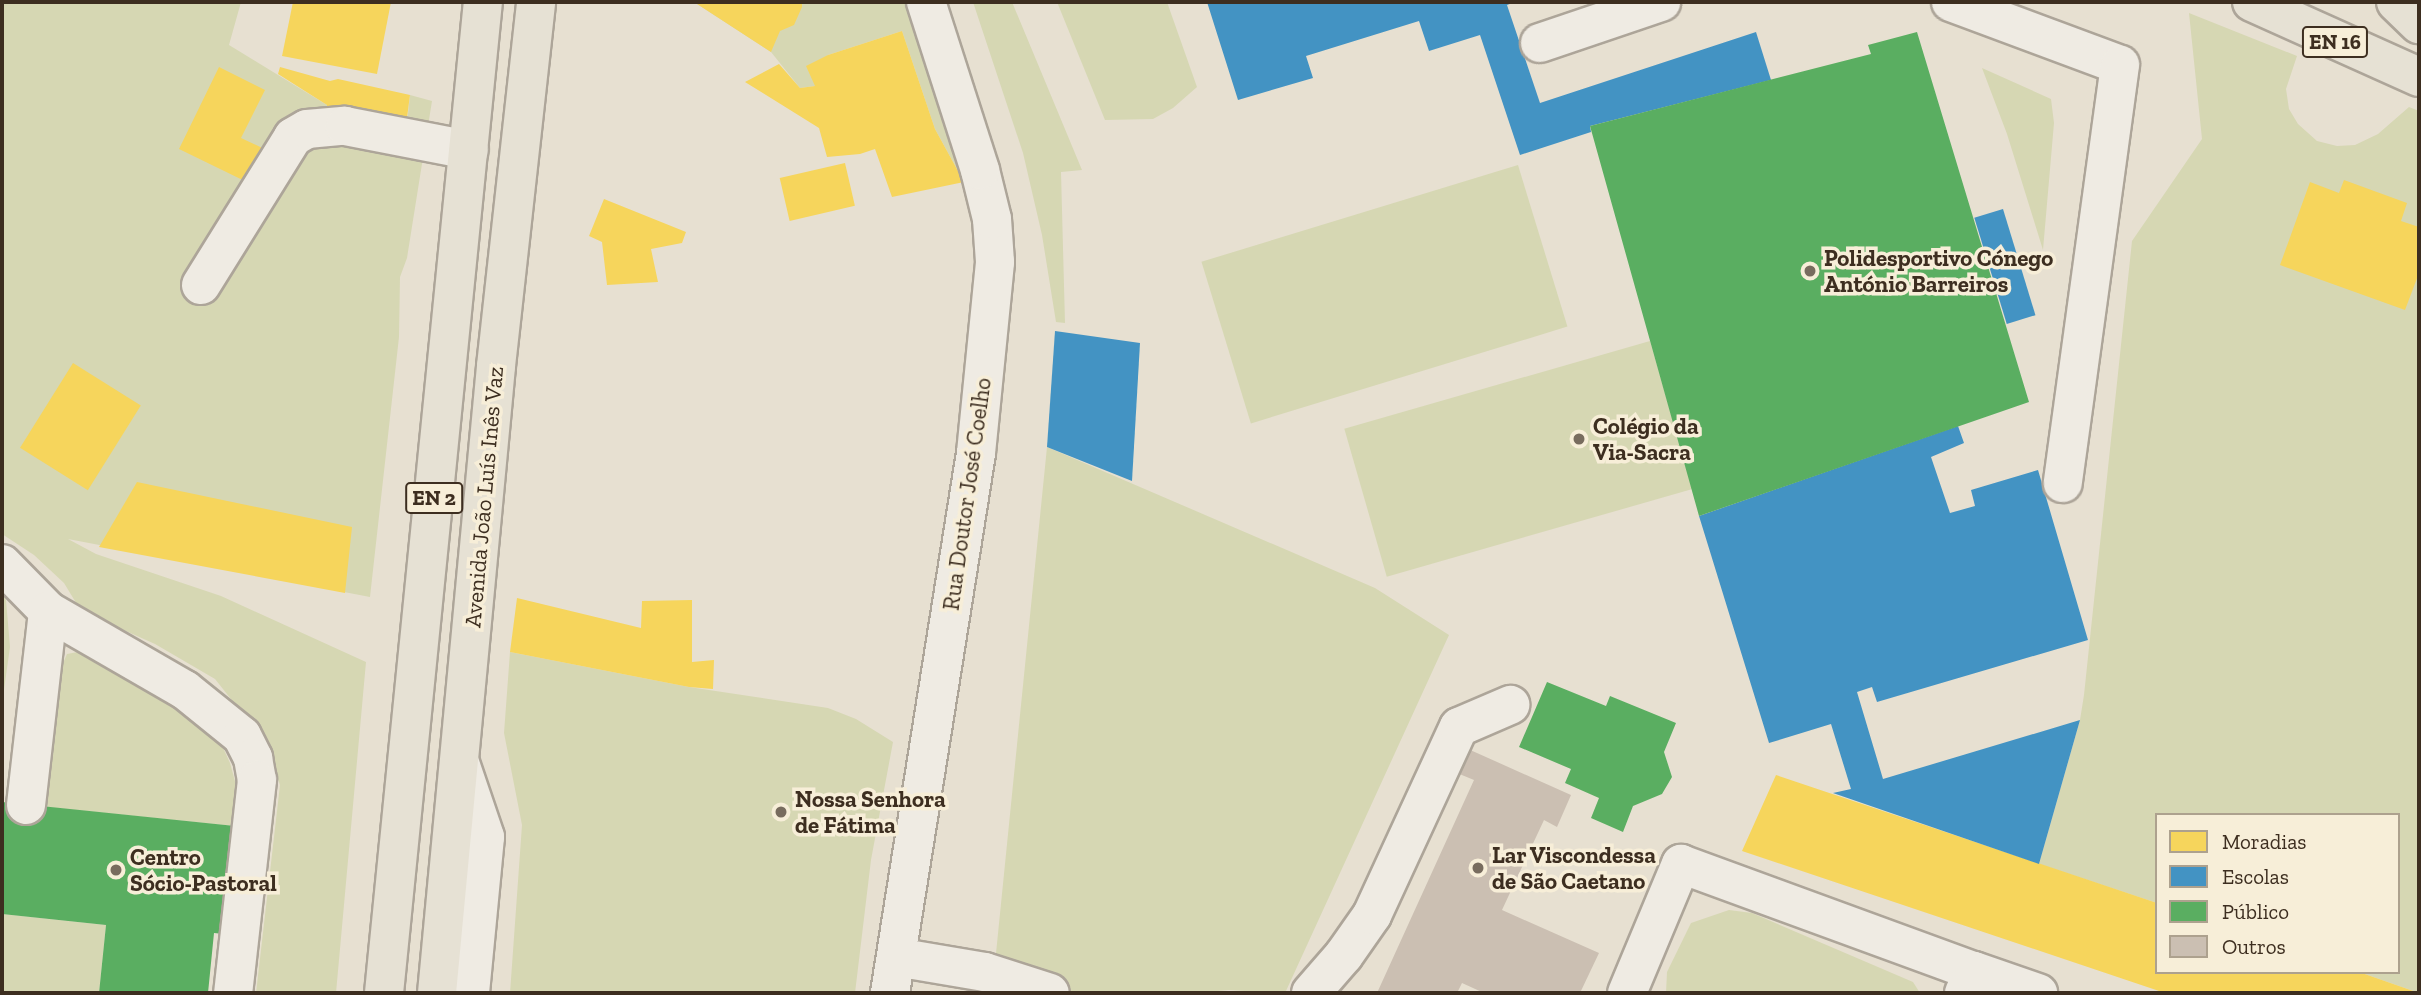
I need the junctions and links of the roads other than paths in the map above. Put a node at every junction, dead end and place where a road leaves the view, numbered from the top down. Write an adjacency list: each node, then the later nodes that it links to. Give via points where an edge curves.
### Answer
1 (483, 2): 11 (main road, EN 2)
2 (536, 2): 17 (main road, Avenida João Luís Inês Vaz / EN 2, via 496,366)
3 (926, 2): 19 (street, Rua Doutor José Coelho, via 980,170 992,219 995,262 976,453)
4 (1661, 2): 9 (street)
5 (1951, 2): 13 (street, via 2120,65)
6 (2252, 2): 10 (main road, EN 16)
7 (2396, 2): 8 (main road)
8 (2419, 24)
9 (1540, 43)
10 (2419, 77)
11 (469, 150): 12 (street, via 345,126 307,129 293,137); 23 (main road, EN 2)
12 (201, 285)
13 (2063, 483)
14 (2, 564): 15 (street)
15 (48, 611): 18 (street); 22 (street, via 185,690 242,736 253,758 257,780)
16 (1510, 705): 27 (street, via 1459,727 1372,915)
17 (460, 763): 24 (main road, Avenida João Luís Inês Vaz / EN 2); 25 (street, via 485,836)
18 (26, 805)
19 (893, 975): 20 (street)
20 (964, 981): 26 (street, via 1004,977)
21 (1969, 982): 28 (street, via 1681,864); 29 (street)
22 (233, 993)
23 (384, 993)
24 (437, 993)
25 (470, 993)
26 (1050, 993)
27 (1311, 993)
28 (1627, 993)
29 (2038, 993)

